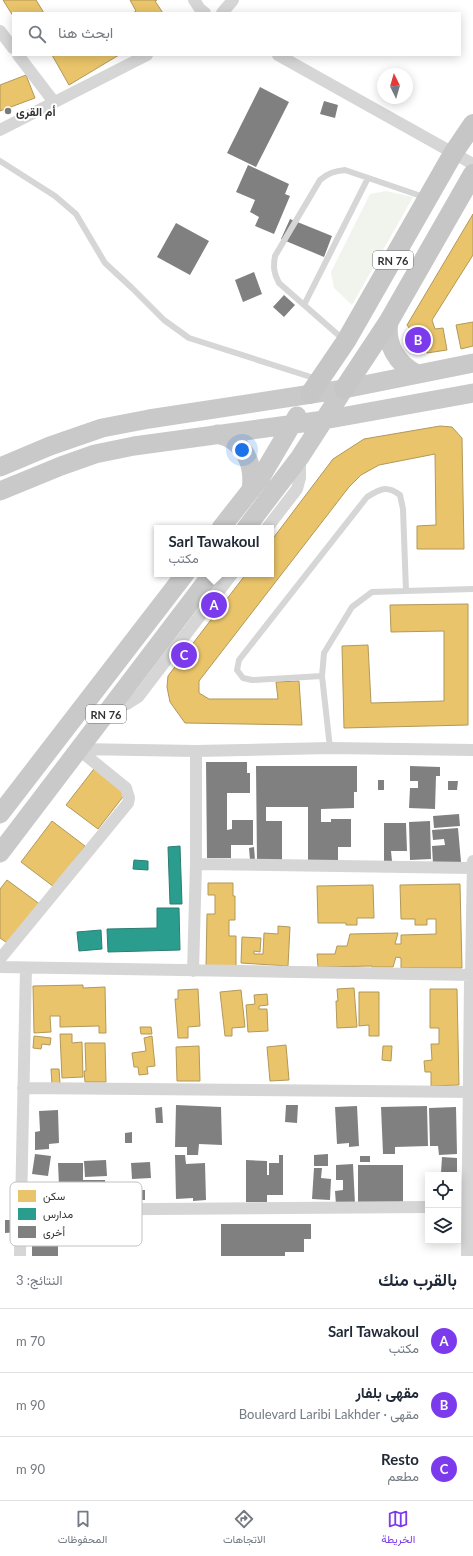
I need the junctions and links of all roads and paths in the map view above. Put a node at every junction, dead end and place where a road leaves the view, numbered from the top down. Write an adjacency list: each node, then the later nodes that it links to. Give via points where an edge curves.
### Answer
1 (194, 0): 3 (street)
2 (233, 0): 4 (street)
3 (204, 12)
4 (223, 12)
5 (0, 31): 6 (street)
6 (12, 47)
7 (19, 56): 10 (street)
8 (145, 56): 10 (street)
9 (280, 56): 13 (street)
10 (54, 102): 12 (street)
11 (473, 124): 13 (highway, RN 76)
12 (0, 130)
13 (454, 152): 15 (street); 18 (highway, RN 76)
14 (0, 161): 25 (lane, via 55,196 76,214 105,263 164,320 189,338)
15 (473, 164)
16 (473, 174): 19 (highway, RN 76)
17 (368, 178): 18 (lane); 20 (lane); 20 (lane, via 345,170 335,171 320,180 275,256 275,275 279,283)
18 (428, 198): 19 (highway); 22 (highway, RN 76)
19 (452, 210): 21 (highway, RN 76)
20 (304, 305): 22 (lane)
21 (389, 321): 24 (main road, via 388,337 392,350 406,367); 26 (highway, RN 76)
22 (346, 341): 25 (highway, RN 76)
23 (473, 363): 24 (main road)
24 (417, 374): 26 (main road)
25 (315, 387): 26 (main road); 29 (main road, RN 76); 32 (main road, via 102,428)
26 (344, 388): 28 (main road, RN 76)
27 (473, 393): 28 (main road)
28 (324, 420): 29 (main road); 31 (main road, RN 76)
29 (292, 424): 30 (main road); 33 (main road, RN 76)
30 (217, 434): 33 (main road, via 234,440 248,456); 34 (main road, via 95,454)
31 (300, 457): 36 (main road, RN 76); 37 (street, via 297,489)
32 (0, 467)
33 (251, 490): 35 (main road, RN 76)
34 (0, 491)
35 (223, 525)
36 (248, 525)
37 (269, 525)
38 (183, 577): 45 (main road, RN 76)
39 (210, 577): 44 (main road, RN 76)
40 (230, 577): 44 (street, via 138,697 127,704)
41 (473, 590): 42 (lane)
42 (406, 591): 43 (lane, via 372,592 352,607 324,653); 43 (lane, via 403,509 400,495 392,489 378,490 367,497 239,660 238,670 243,678 252,680)
43 (322, 676): 46 (lane)
44 (112, 706): 47 (main road, RN 76)
45 (60, 735): 47 (main road); 50 (main road, RN 76)
46 (330, 748): 48 (street); 49 (street)
47 (78, 749): 49 (street); 51 (main road, RN 76); 55 (street, via 126,788 128,803)
48 (473, 750)
49 (196, 751): 53 (street)
50 (0, 814)
51 (0, 853)
52 (473, 861): 54 (street)
53 (196, 864): 54 (street); 58 (street)
54 (473, 868): 59 (street)
55 (0, 959)
56 (0, 967): 57 (street)
57 (26, 968): 58 (street); 60 (street)
58 (193, 971): 59 (street)
59 (472, 975): 61 (street)
60 (24, 1088): 61 (street); 62 (street)
61 (471, 1092): 64 (street)
62 (22, 1182)
63 (425, 1207): 65 (street)
64 (466, 1207): 68 (street)
65 (142, 1209)
66 (20, 1246): 67 (street)
67 (20, 1256)
68 (467, 1256)

